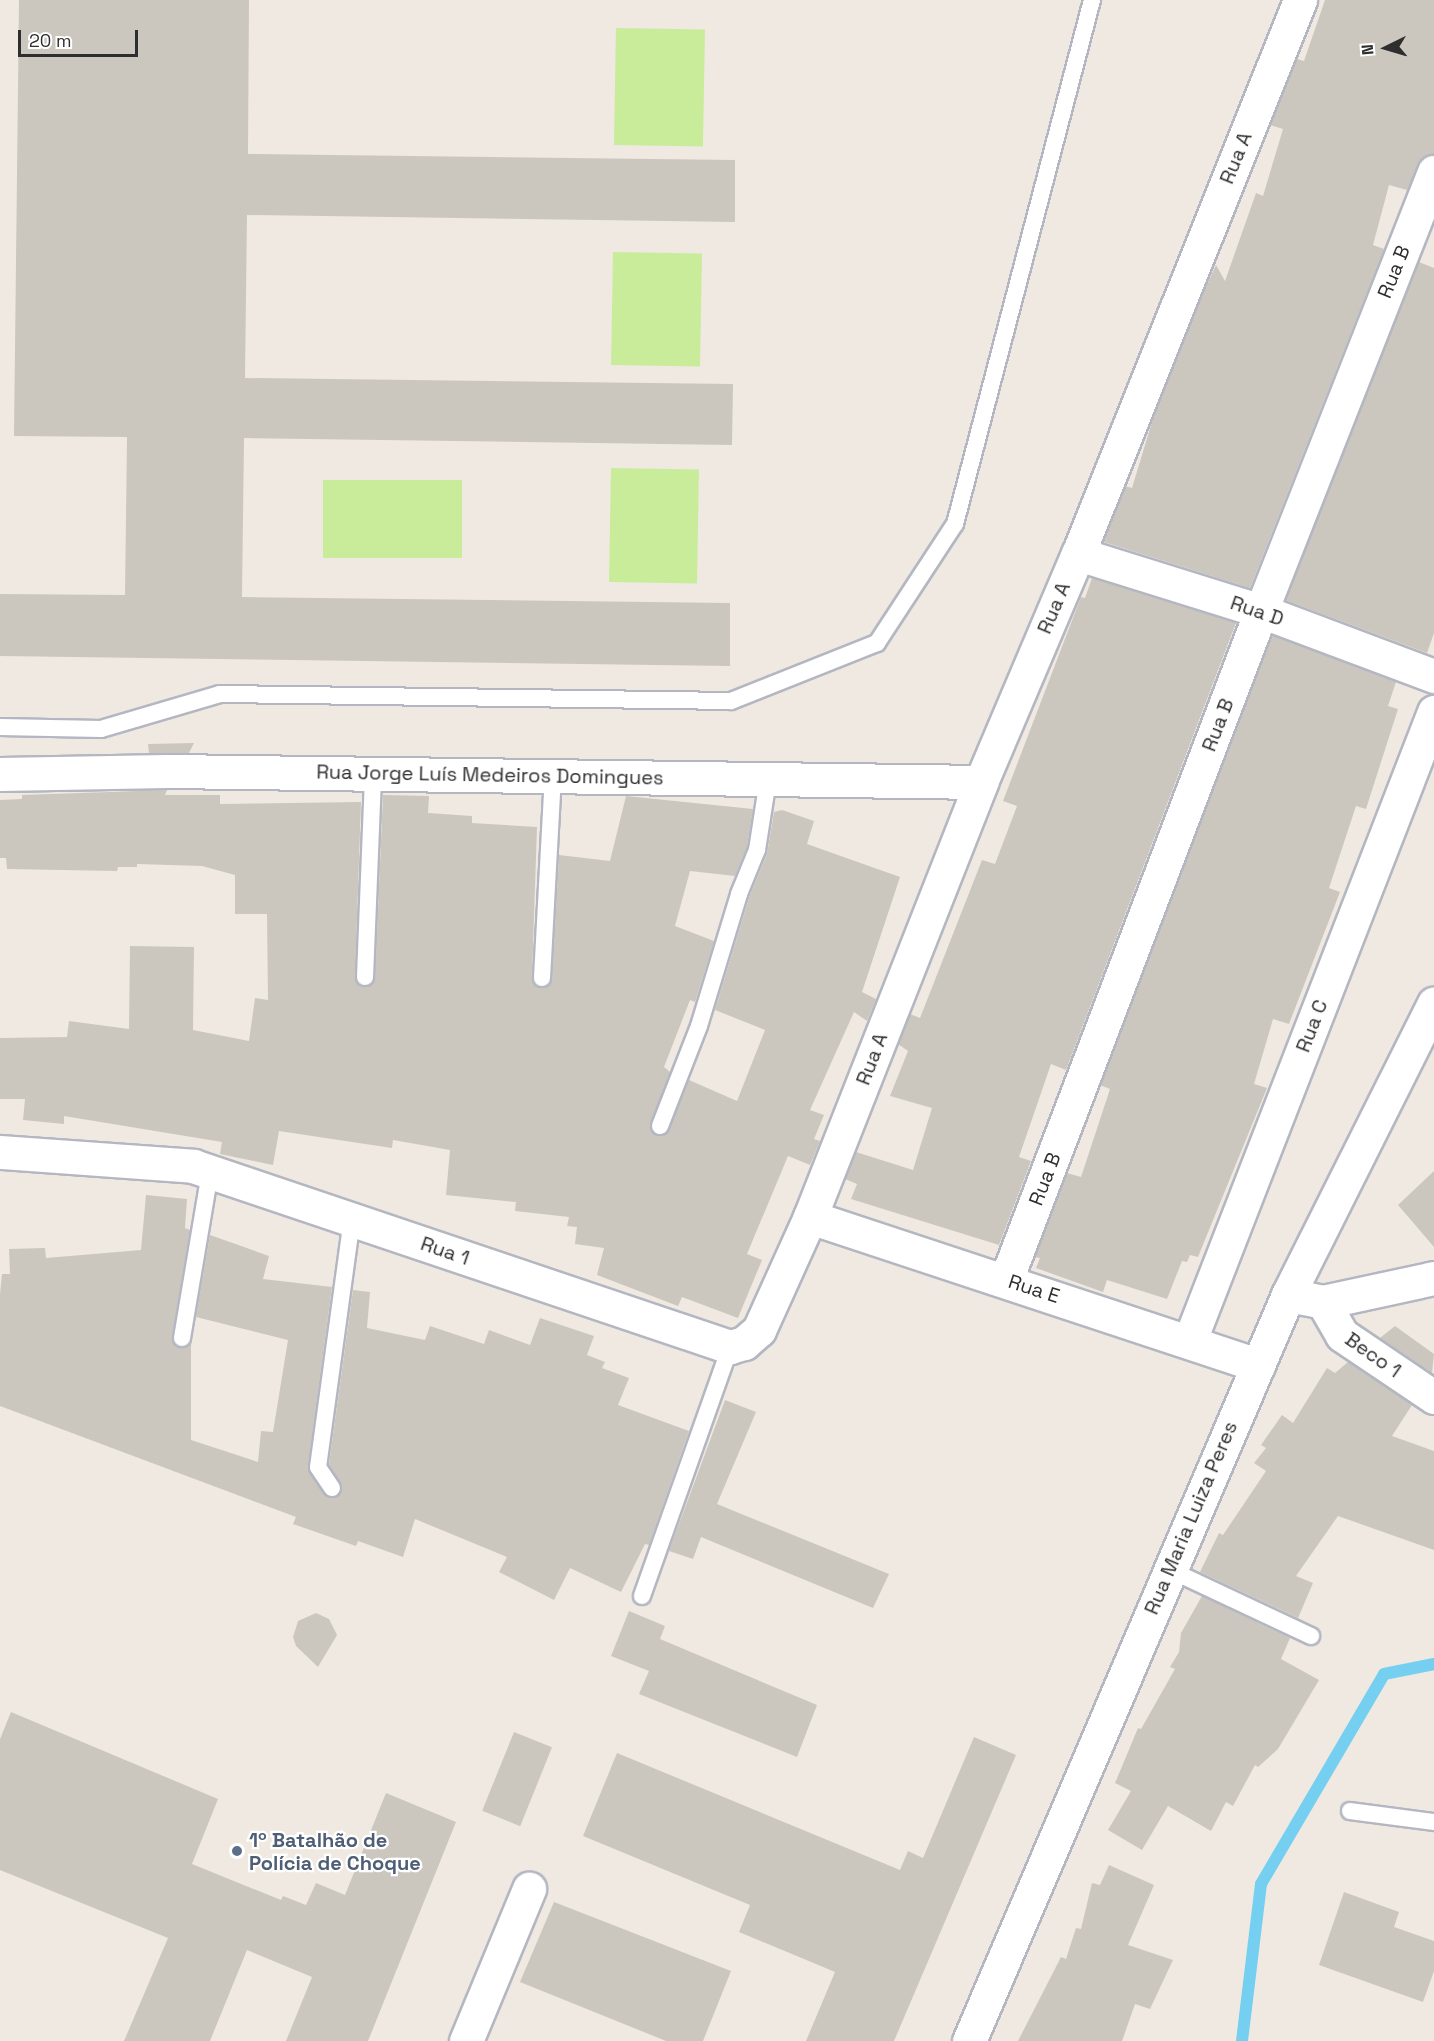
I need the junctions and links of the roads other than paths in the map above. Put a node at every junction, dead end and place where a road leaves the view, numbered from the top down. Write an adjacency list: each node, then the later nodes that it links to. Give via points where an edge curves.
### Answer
1 (1092, 0): 8 (lane, via 955,524 877,643 732,701 220,694 101,729)
2 (1300, 0): 4 (street, Rua A)
3 (1434, 172): 5 (street, Rua B)
4 (1078, 554): 5 (street, Rua D); 13 (street, Rua A)
5 (1261, 611): 6 (street, Rua D); 23 (street, Rua B)
6 (1434, 676)
7 (1434, 712): 27 (street, Rua C)
8 (0, 727)
9 (0, 774): 10 (street, Rua Jorge Luís Medeiros Domingues)
10 (373, 774): 11 (street, Rua Jorge Luís Medeiros Domingues); 14 (lane)
11 (553, 776): 12 (street, Rua Jorge Luís Medeiros Domingues); 15 (lane)
12 (768, 780): 13 (street, Rua Jorge Luís Medeiros Domingues); 17 (lane, via 757,850 739,894 699,1026)
13 (981, 782): 20 (street, Rua A)
14 (365, 977)
15 (542, 978)
16 (1434, 1003): 24 (street, Rua Maria Luiza Peres)
17 (660, 1126)
18 (0, 1152): 19 (street, Rua 1, via 193,1166)
19 (210, 1172): 21 (street, Rua 1); 26 (lane)
20 (810, 1217): 23 (street, Rua E); 28 (street, via 759,1330 744,1343)
21 (352, 1220): 28 (street, Rua 1); 31 (lane, via 318,1467)
22 (1434, 1278): 25 (street)
23 (1006, 1280): 27 (street, Rua E)
24 (1288, 1295): 25 (street); 29 (street, Rua Maria Luiza Peres)
25 (1323, 1302): 30 (street, Beco 1, via 1342,1335)
26 (182, 1338)
27 (1190, 1340): 29 (street, Rua E)
28 (729, 1347): 33 (lane)
29 (1258, 1365): 32 (street, Rua Maria Luiza Peres)
30 (1434, 1397)
31 (332, 1488)
32 (1168, 1569): 34 (lane); 39 (street, Rua Maria Luiza Peres)
33 (642, 1596)
34 (1311, 1636)
35 (1350, 1811): 36 (lane)
36 (1434, 1822)
37 (529, 1889): 38 (street)
38 (466, 2041)
39 (969, 2041)

